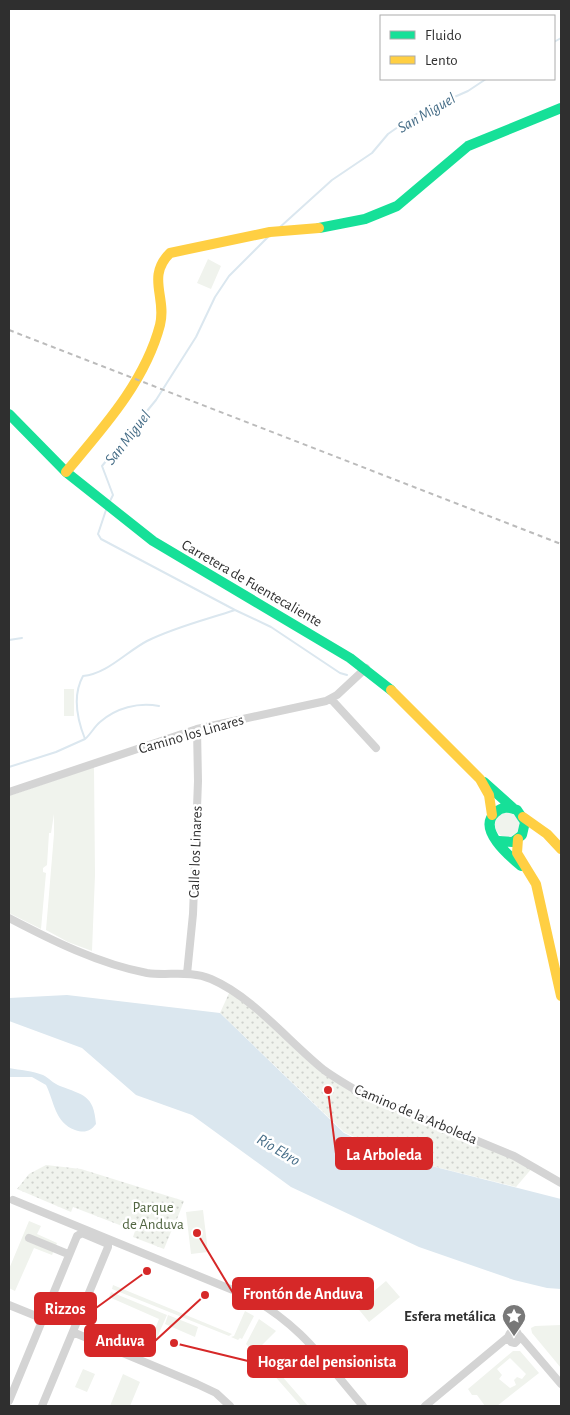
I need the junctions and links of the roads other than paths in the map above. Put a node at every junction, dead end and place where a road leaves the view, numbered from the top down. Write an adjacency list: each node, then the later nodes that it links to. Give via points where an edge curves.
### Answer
1 (561, 108): 3 (main road, via 468,146 415,193 381,213 349,223 274,232 170,253 161,261 156,277 162,316 154,344 125,401)
2 (9, 414): 3 (main road, Carretera de Fuentecaliente)
3 (66, 472): 4 (main road, Carretera de Fuentecaliente, via 170,553)
4 (366, 668): 5 (street, Camino los Linares); 8 (main road, Carretera de Fuentecaliente)
5 (331, 699): 6 (street, Camino los Linares); 7 (street)
6 (197, 729): 9 (street, Camino los Linares); 20 (street, Calle los Linares, via 193,914)
7 (376, 748)
8 (480, 779): 10 (main road, Carretera de Fuentecaliente); 11 (main road, via 489,795)
9 (9, 792)
10 (513, 808): 11 (main road, via 501,808); 12 (main road)
11 (492, 815): 15 (main road, via 490,832)
12 (523, 817): 13 (main road); 14 (main road)
13 (547, 834): 14 (main road, via 535,830); 16 (main road)
14 (520, 836): 15 (main road, via 508,843); 17 (main road, via 517,853)
15 (499, 841): 17 (main road)
16 (561, 849)
17 (529, 871): 19 (main road)
18 (9, 918): 20 (street, Camino de la Arboleda, via 123,966 147,973)
19 (559, 968): 21 (main road)
20 (187, 974): 22 (street, Camino de la Arboleda, via 211,980 230,991 259,1012 324,1070 353,1088 514,1156)
21 (561, 996)
22 (561, 1184)
23 (13, 1200): 24 (street)
24 (80, 1226): 26 (street); 27 (street)
25 (30, 1238): 27 (street)
26 (114, 1240): 30 (street); 36 (street, via 272,1309 302,1335)
27 (68, 1254): 29 (street)
28 (9, 1305): 29 (street)
29 (41, 1318): 32 (street)
30 (75, 1333): 34 (street); 35 (street, via 196,1383 216,1393)
31 (561, 1384): 37 (street, via 520,1336 515,1343 508,1337)
32 (9, 1394)
33 (9, 1401): 34 (street, via 77,1236 82,1233 108,1244 108,1247)
34 (43, 1406)
35 (230, 1406)
36 (363, 1406)
37 (425, 1406)

